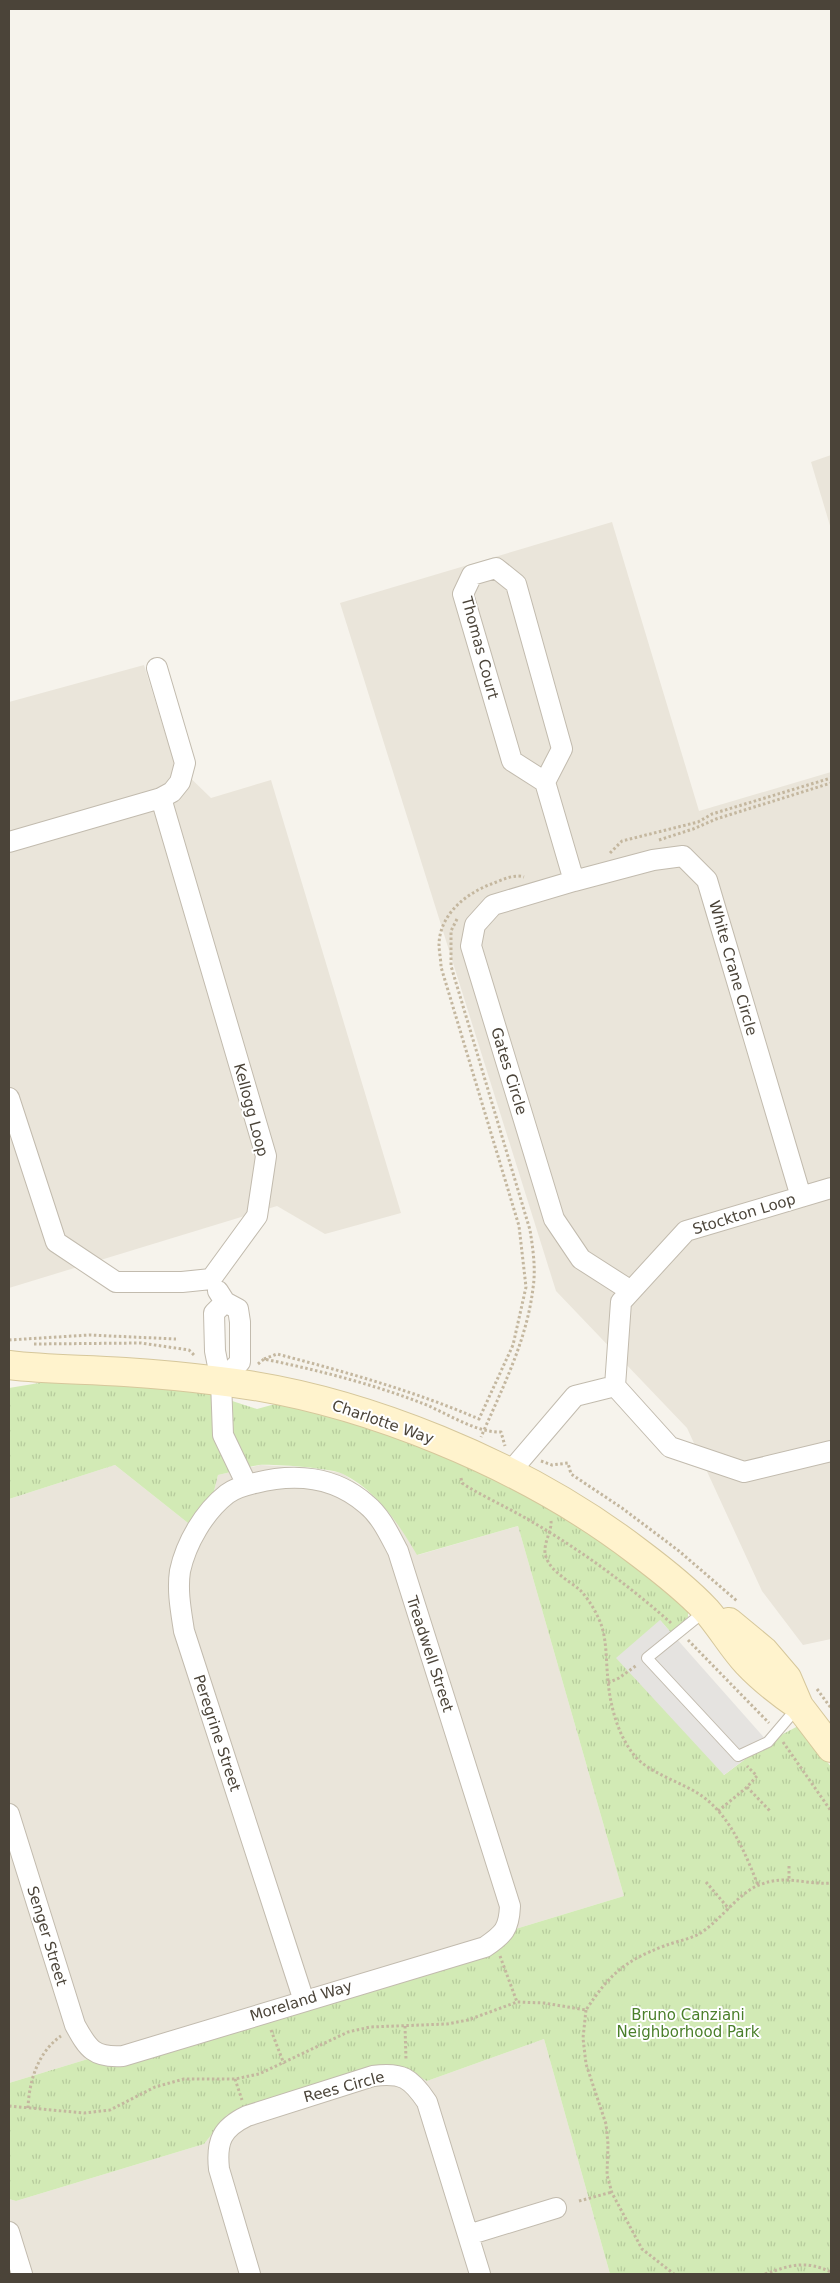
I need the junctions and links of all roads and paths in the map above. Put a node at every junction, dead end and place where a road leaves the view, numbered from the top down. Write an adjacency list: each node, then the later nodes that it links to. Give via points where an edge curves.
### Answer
1 (157, 668): 5 (street, via 185,763 180,782)
2 (831, 778): 8 (path, via 712,814 698,822 622,841 608,855)
3 (545, 782): 3 (street, Thomas Court, via 562,749 516,584 496,568 472,575 463,594 512,761); 10 (street)
4 (831, 783): 6 (path)
5 (161, 798): 7 (street); 15 (street, Kellogg Loop, via 266,1156 257,1216)
6 (655, 841)
7 (9, 842)
8 (617, 852)
9 (524, 881): 27 (path, via 532,879 517,875 482,887 460,901 444,923 439,943 442,967 519,1226 526,1288 513,1345)
10 (574, 881): 14 (street, White Crane Circle, via 653,860 683,856 707,880); 16 (street, Gates Circle, via 493,906 475,926 471,946 554,1219 581,1259)
11 (458, 917): 28 (path, via 451,931 452,966 530,1230 534,1259 534,1286 528,1321)
12 (9, 1098): 15 (street, via 56,1242 116,1282 182,1282)
13 (831, 1188): 14 (street, Stockton Loop)
14 (800, 1197): 16 (street, Stockton Loop, via 686,1231)
15 (211, 1278): 17 (street)
16 (631, 1291): 26 (street, Stockton Loop, via 621,1302)
17 (225, 1302): 24 (street, via 214,1313 215,1351); 24 (street, via 238,1309 240,1362)
18 (176, 1339): 19 (path, via 89,1336)
19 (9, 1340)
20 (17, 1355): 21 (path, via 51,1343 141,1343 189,1350); 23 (street, Charlotte Way)
21 (195, 1356)
22 (264, 1359): 27 (path, via 277,1354 365,1378)
23 (43, 1369): 24 (street, Charlotte Way); 25 (street, Charlotte Way, via 32,1377)
24 (221, 1381): 30 (street, Charlotte Way, via 306,1396 409,1428); 32 (street, via 223,1435)
25 (9, 1382)
26 (615, 1386): 29 (street, via 670,1448 744,1472); 31 (street, via 575,1396)
27 (480, 1420): 28 (path)
28 (484, 1430): 30 (path)
29 (831, 1451)
30 (473, 1457): 31 (street, Charlotte Way)
31 (510, 1472): 34 (street, Charlotte Way, via 563,1501 637,1552)
32 (247, 1485): 50 (street, Treadwell Street, via 280,1477 321,1480 344,1488 367,1504 383,1522 398,1551 510,1906 509,1921); 51 (street, Peregrine Street, via 228,1494 190,1541 180,1571 178,1598 184,1631)
33 (545, 1517): 36 (path, via 552,1521 546,1538 548,1561 556,1572 581,1592 596,1612 602,1629)
34 (705, 1610): 35 (lane); 37 (street, Charlotte Way, via 746,1662 773,1688)
35 (647, 1658): 36 (path); 39 (lane)
36 (608, 1683): 41 (path, via 622,1736 634,1756 702,1796)
37 (799, 1706): 38 (street, Charlotte Way); 39 (lane, via 768,1742)
38 (831, 1748)
39 (738, 1756): 40 (path, via 757,1776)
40 (746, 1788): 41 (path); 42 (path)
41 (718, 1811): 48 (path, via 734,1833)
42 (770, 1811)
43 (9, 1814): 55 (street, Senger Street)
44 (789, 1866): 45 (path)
45 (789, 1879): 47 (path); 48 (path)
46 (706, 1882): 49 (path)
47 (831, 1882)
48 (758, 1885): 49 (path)
49 (729, 1909): 53 (path, via 697,1935 622,1966 602,1985)
50 (499, 1937): 51 (street, Moreland Way, via 485,1947); 52 (path)
51 (304, 2001): 54 (street, Moreland Way)
52 (517, 2002): 53 (path, via 544,2002); 56 (path, via 468,2020)
53 (586, 2010): 62 (path, via 582,2038 586,2064 606,2124 607,2175)
54 (264, 2012): 57 (street, Moreland Way, via 123,2056 108,2057); 58 (path)
55 (75, 2025): 57 (street, Senger Street, via 86,2045); 61 (path, via 44,2053 28,2090)
56 (405, 2026): 58 (path, via 370,2027 348,2032); 59 (path)
57 (95, 2053)
58 (284, 2064): 61 (path, via 235,2079 184,2079 155,2087 110,2110 84,2113)
59 (405, 2077): 66 (street, Rees Circle, via 427,2102); 69 (street, Rees Circle, via 389,2074 364,2079 247,2116 234,2122 222,2134 217,2150 219,2169)
60 (9, 2106): 61 (path)
61 (28, 2108)
62 (612, 2192): 63 (path); 71 (path, via 642,2249)
63 (579, 2201)
64 (556, 2208): 66 (street)
65 (9, 2232): 68 (street)
66 (468, 2235): 70 (street, Rees Circle)
67 (831, 2272): 72 (path, via 815,2265 791,2265)
68 (22, 2274)
69 (250, 2274)
70 (480, 2274)
71 (674, 2274)
72 (765, 2274)

